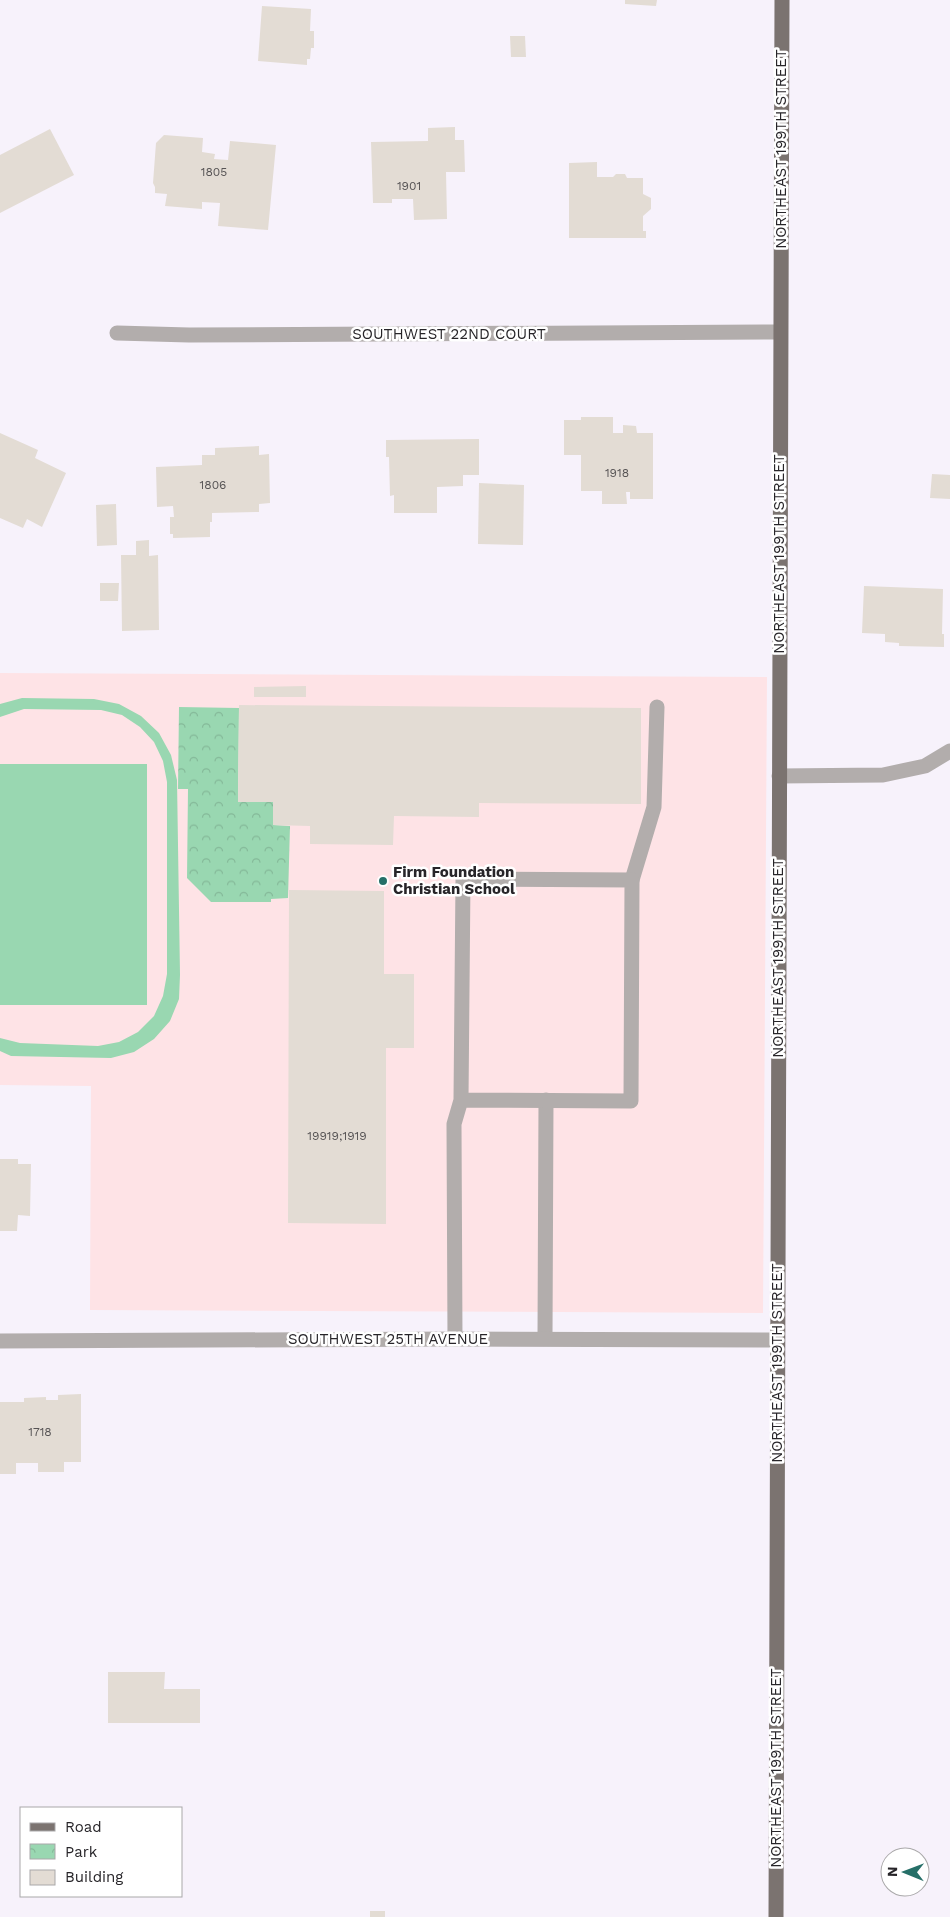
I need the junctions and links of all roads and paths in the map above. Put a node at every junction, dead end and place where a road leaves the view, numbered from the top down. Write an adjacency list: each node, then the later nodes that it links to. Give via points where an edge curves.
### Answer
1 (782, 0): 2 (main road, NORTHEAST 199TH STREET)
2 (780, 332): 3 (street, SOUTHWEST 22ND COURT); 6 (main road, NORTHEAST 199TH STREET)
3 (117, 333)
4 (657, 707): 7 (street, via 654,807)
5 (950, 751): 6 (street, via 925,766 883,775)
6 (779, 776): 12 (main road, NORTHEAST 199TH STREET)
7 (632, 880): 8 (street, via 462,879); 9 (street, via 632,1101)
8 (461, 1100): 9 (street); 10 (street, via 454,1124)
9 (546, 1100): 11 (street)
10 (454, 1338): 11 (street, SOUTHWEST 25TH AVENUE); 13 (street, SOUTHWEST 25TH AVENUE)
11 (545, 1338): 12 (street, SOUTHWEST 25TH AVENUE)
12 (777, 1340): 14 (main road, NORTHEAST 199TH STREET)
13 (0, 1341)
14 (776, 1917)

